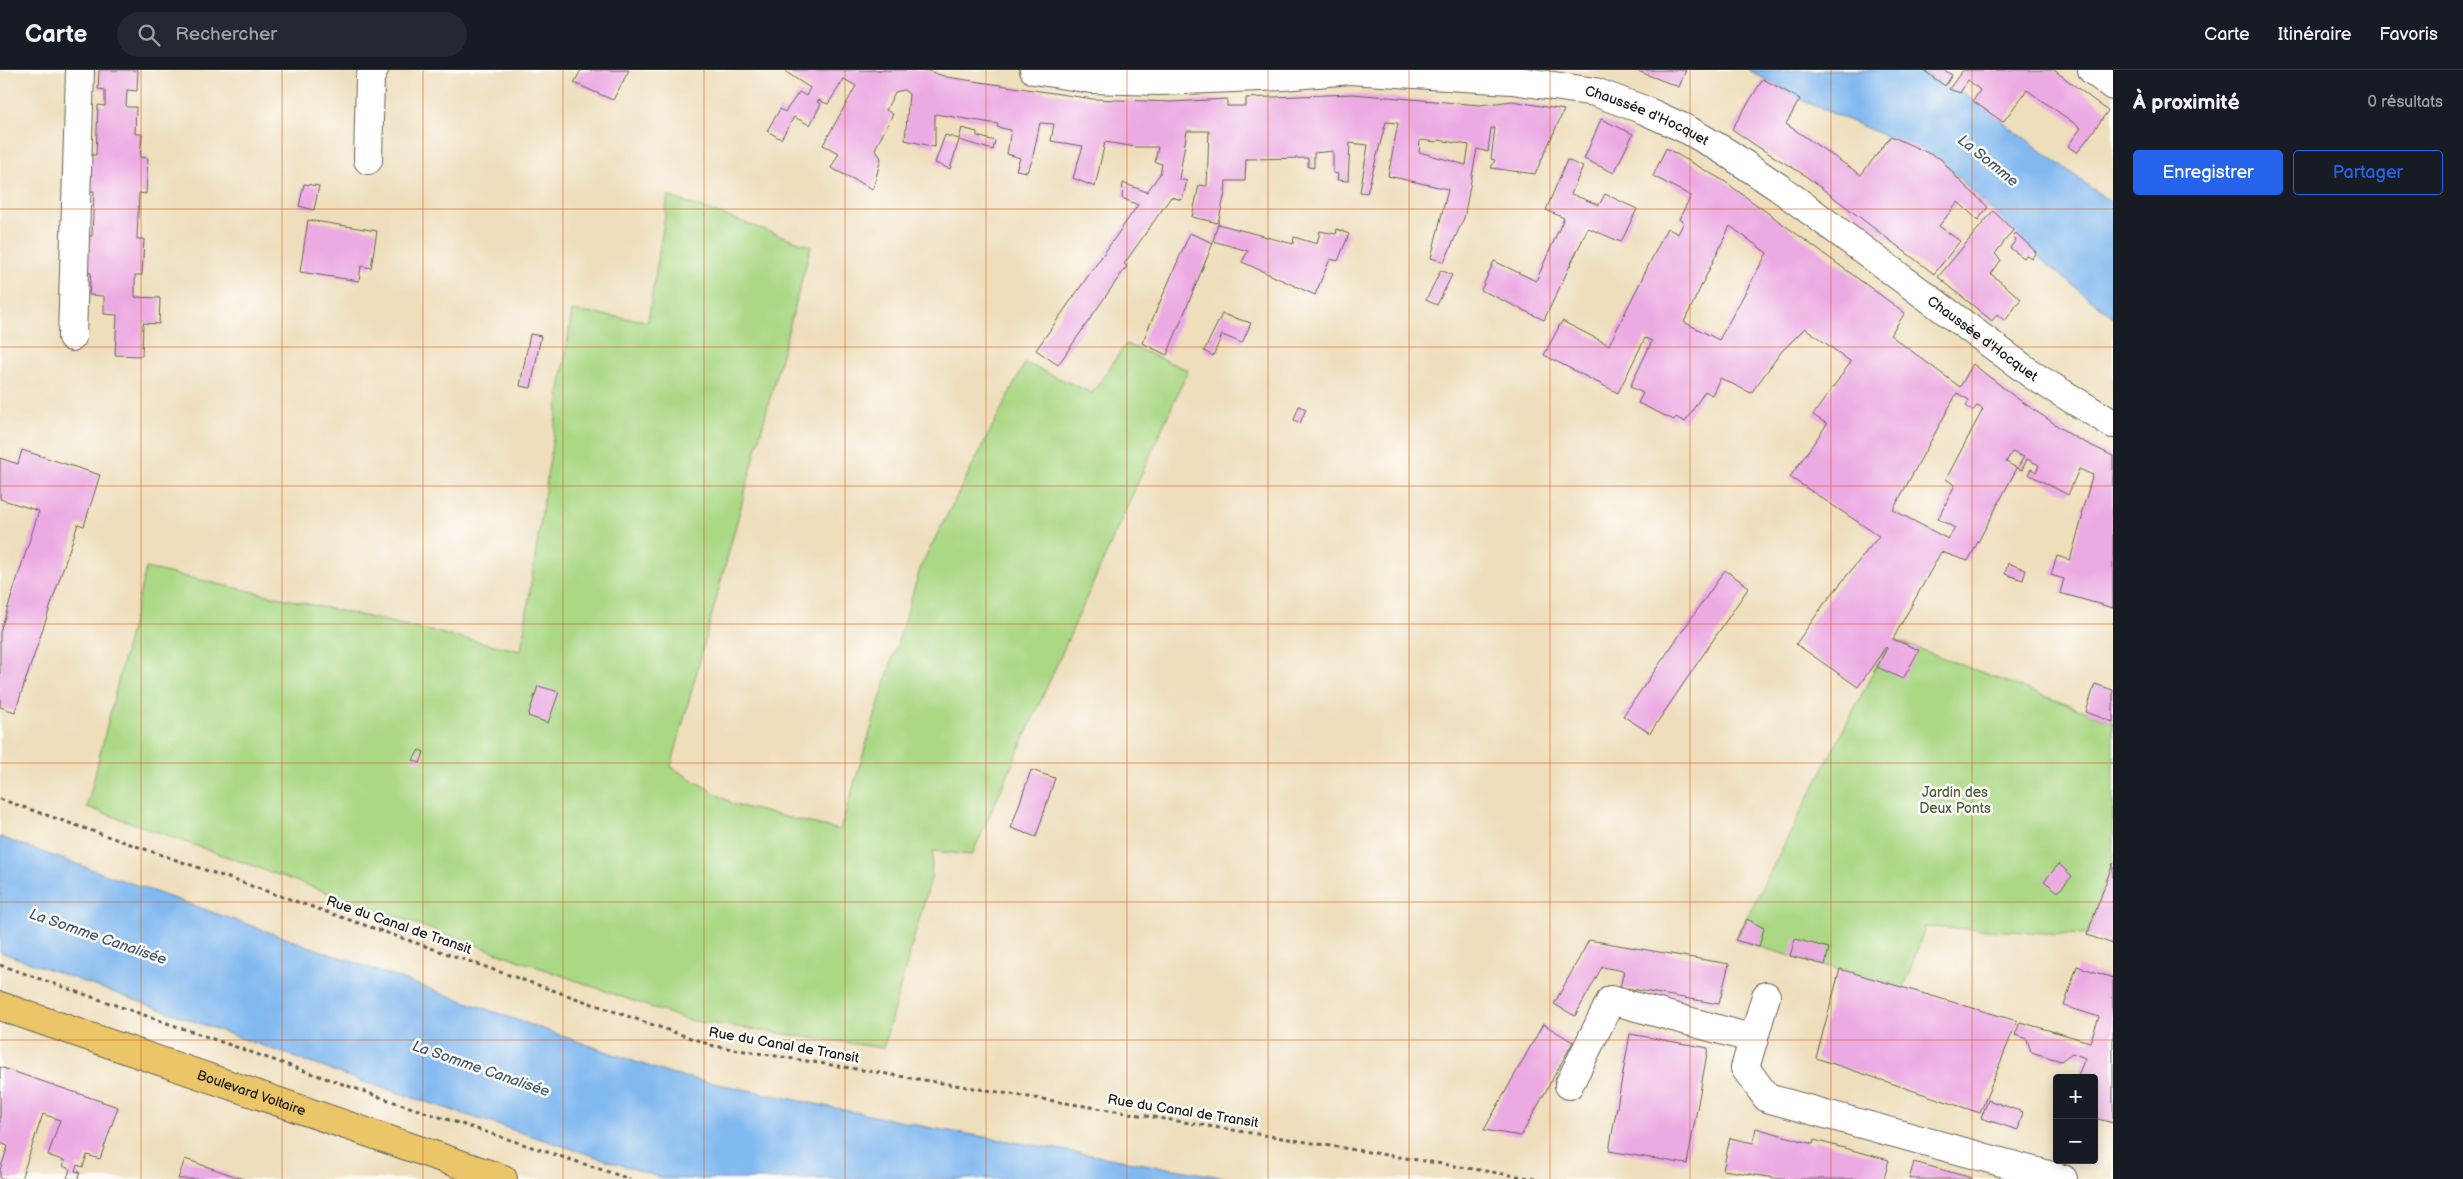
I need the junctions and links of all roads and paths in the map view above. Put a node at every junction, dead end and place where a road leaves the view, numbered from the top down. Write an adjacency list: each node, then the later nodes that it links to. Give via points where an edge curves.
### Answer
1 (80, 70): 7 (street)
2 (374, 70): 6 (street, via 370,78)
3 (1034, 70): 8 (street, Chaussée d'Hocquet, via 1091,79 1160,81 1350,70 1512,80 1595,92 1688,130 1726,152 2034,376)
4 (2092, 70): 5 (street)
5 (2113, 86)
6 (368, 160)
7 (72, 337)
8 (2113, 424)
9 (0, 799): 17 (path, Rue du Canal de Transit, via 714,1046)
10 (0, 965): 16 (path, via 400,1104)
11 (1766, 996): 13 (street)
12 (0, 1006): 15 (main road, Boulevard Voltaire)
13 (1754, 1039): 14 (street, via 1611,1000); 18 (street, via 1745,1068 1767,1098)
14 (1568, 1085)
15 (503, 1179)
16 (630, 1179)
17 (1535, 1179)
18 (2063, 1179)

